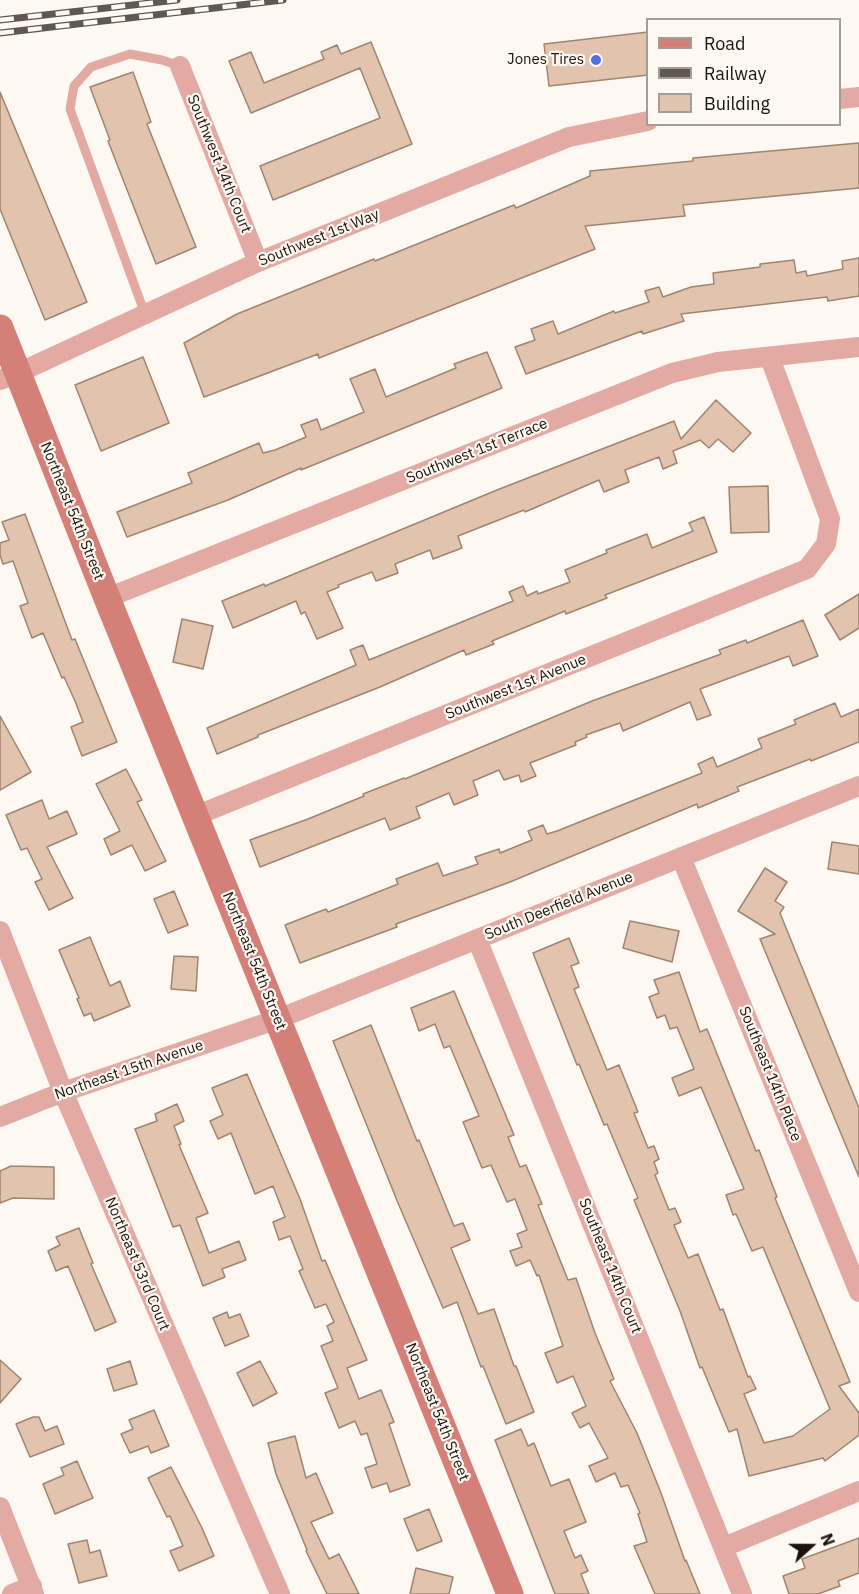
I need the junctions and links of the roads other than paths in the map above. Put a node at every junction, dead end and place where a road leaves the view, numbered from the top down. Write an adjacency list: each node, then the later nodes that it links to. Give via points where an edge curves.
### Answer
1 (180, 66): 5 (street, Southwest 14th Court); 6 (lane, via 130,54 91,67 74,86 70,110)
2 (859, 97): 3 (street)
3 (841, 99)
4 (646, 121): 5 (street, Southwest 1st Way, via 569,137)
5 (258, 262): 6 (street, Southwest 1st Way)
6 (145, 314): 10 (street, Southwest 1st Way)
7 (0, 328): 10 (street, Northeast 54th Street)
8 (859, 347): 9 (street, Southwest 1st Terrace)
9 (770, 358): 11 (street, Southwest 1st Terrace, via 718,362 672,373); 13 (street, Southwest 1st Avenue, via 830,519 826,544 807,569)
10 (9, 376): 11 (street, Northeast 54th Street)
11 (107, 598): 13 (street, Northeast 54th Street)
12 (859, 786): 14 (street, South Deerfield Avenue)
13 (195, 816): 17 (street, Northeast 54th Street)
14 (681, 857): 16 (street, South Deerfield Avenue); 20 (street, Southeast 14th Place)
15 (0, 931): 18 (street, Northeast 53rd Court)
16 (477, 939): 17 (street, South Deerfield Avenue); 23 (street, Southeast 14th Court)
17 (268, 1022): 18 (street, Northeast 15th Avenue); 27 (street, Northeast 54th Street)
18 (63, 1092): 19 (street, Northeast 15th Avenue); 26 (street, Northeast 53rd Court)
19 (0, 1116)
20 (859, 1292)
21 (859, 1491): 23 (street)
22 (0, 1507): 24 (street)
23 (724, 1547): 28 (street, Southeast 14th Court)
24 (33, 1590): 25 (street)
25 (12, 1594)
26 (280, 1594)
27 (510, 1594)
28 (742, 1594)

